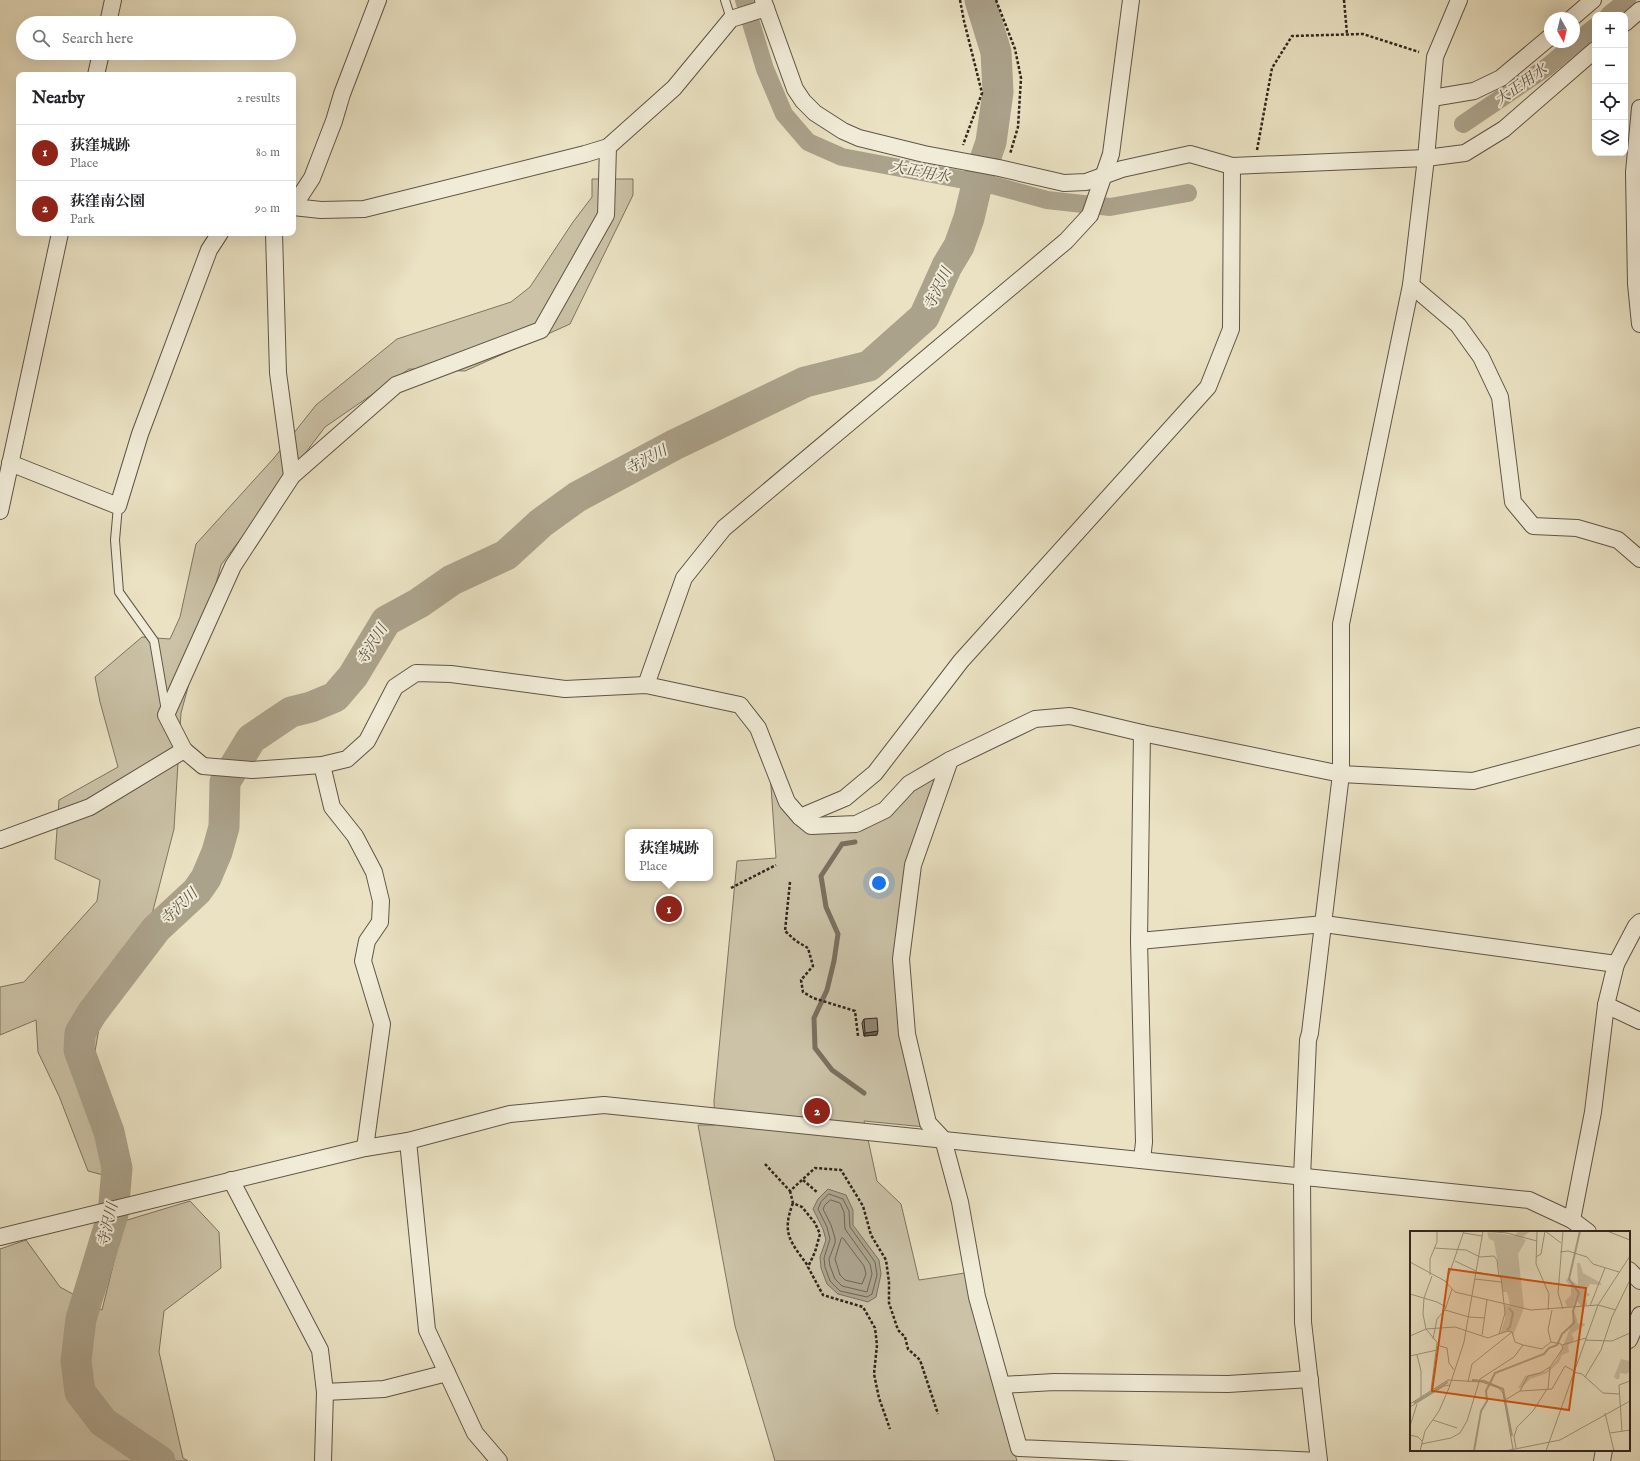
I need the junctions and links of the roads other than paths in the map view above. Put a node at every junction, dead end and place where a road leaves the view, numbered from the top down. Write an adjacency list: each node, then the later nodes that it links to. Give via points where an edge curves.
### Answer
1 (113, 0): 10 (street)
2 (378, 0): 23 (street, via 312,178)
3 (725, 0): 11 (lane)
4 (1131, 0): 22 (street, via 1111,154)
5 (1459, 0): 17 (street, via 1435,57)
6 (1594, 0): 9 (street)
7 (762, 6): 11 (street); 22 (street, via 794,89 815,113 843,131 859,138 924,154 1002,168 1064,183)
8 (1640, 10): 12 (street)
9 (1579, 12)
10 (110, 16)
11 (734, 18): 19 (street, via 674,88)
12 (1628, 20)
13 (1544, 41): 17 (street, via 1501,78 1474,91)
14 (1592, 53): 20 (street, via 1504,129 1465,153)
15 (99, 60): 16 (street)
16 (97, 72)
17 (1432, 98): 20 (street)
18 (1640, 108): 29 (street, via 1634,172 1636,284)
19 (608, 147): 24 (street, via 364,209 321,210); 31 (street, via 606,215 541,330 396,385)
20 (1426, 158): 21 (street); 28 (street)
21 (1232, 166): 22 (street, via 1190,154 1122,169); 43 (street, via 1231,329 1208,387 961,660 875,773 845,798)
22 (1101, 182): 35 (street, via 1090,215 1066,242 724,528 684,578)
23 (296, 202)
24 (296, 207)
25 (59, 236): 30 (street)
26 (218, 236): 32 (street, via 209,250 140,434)
27 (274, 236): 31 (street, via 278,373)
28 (1410, 285): 34 (street, via 1458,325 1481,357 1500,397 1513,502 1533,526 1577,528 1618,540); 42 (street, via 1342,624)
29 (1640, 324)
30 (7, 457): 32 (street); 33 (street)
31 (292, 476): 36 (street, via 233,566)
32 (118, 506): 36 (lane, via 116,540 119,592 154,641)
33 (0, 511)
34 (1640, 559)
35 (646, 685): 41 (street, via 565,689 451,674 416,673 396,687 367,741 347,759); 43 (street, via 740,705 758,728 787,802)
36 (166, 715): 39 (street)
37 (1142, 733): 40 (street, via 1070,716 1035,719); 42 (street); 47 (street)
38 (1640, 736): 42 (street, via 1473,781)
39 (184, 750): 41 (street, via 203,766 252,770); 44 (street, via 90,807)
40 (950, 760): 43 (street, via 909,784 884,810 856,824 811,826); 51 (street, via 912,864 902,959 907,1034 928,1123)
41 (322, 765): 53 (street, via 332,807 355,836 374,872 381,901 380,922 367,942 363,961 382,1024)
42 (1341, 774): 46 (street)
43 (800, 817)
44 (0, 840)
45 (1640, 922): 48 (street)
46 (1324, 924): 47 (street); 48 (street); 55 (street, via 1308,1040)
47 (1139, 941): 54 (street, via 1144,1142)
48 (1616, 964): 49 (street)
49 (1606, 1005): 50 (street); 57 (street, via 1592,1112)
50 (1640, 1021)
51 (943, 1139): 52 (street, via 604,1105 510,1114); 54 (street); 66 (street, via 960,1202 977,1297)
52 (408, 1141): 53 (street); 64 (street, via 427,1330)
53 (365, 1148): 56 (street)
54 (1142, 1160): 55 (street)
55 (1302, 1177): 57 (street, via 1529,1200); 65 (street, via 1303,1322)
56 (231, 1180): 59 (street); 67 (street, via 320,1350)
57 (1572, 1220): 58 (street)
58 (1587, 1231)
59 (0, 1236)
60 (1630, 1271): 61 (street)
61 (1640, 1281)
62 (1640, 1315): 63 (street)
63 (1630, 1338)
64 (447, 1373): 67 (street, via 384,1389); 71 (street, via 475,1433)
65 (1310, 1379): 66 (street, via 1228,1384 1054,1382); 72 (street)
66 (1002, 1386): 69 (street, via 1019,1448)
67 (325, 1392): 70 (street)
68 (1604, 1451): 73 (street)
69 (1040, 1455): 72 (street)
70 (323, 1461)
71 (499, 1461)
72 (1319, 1461)
73 (1602, 1461)

